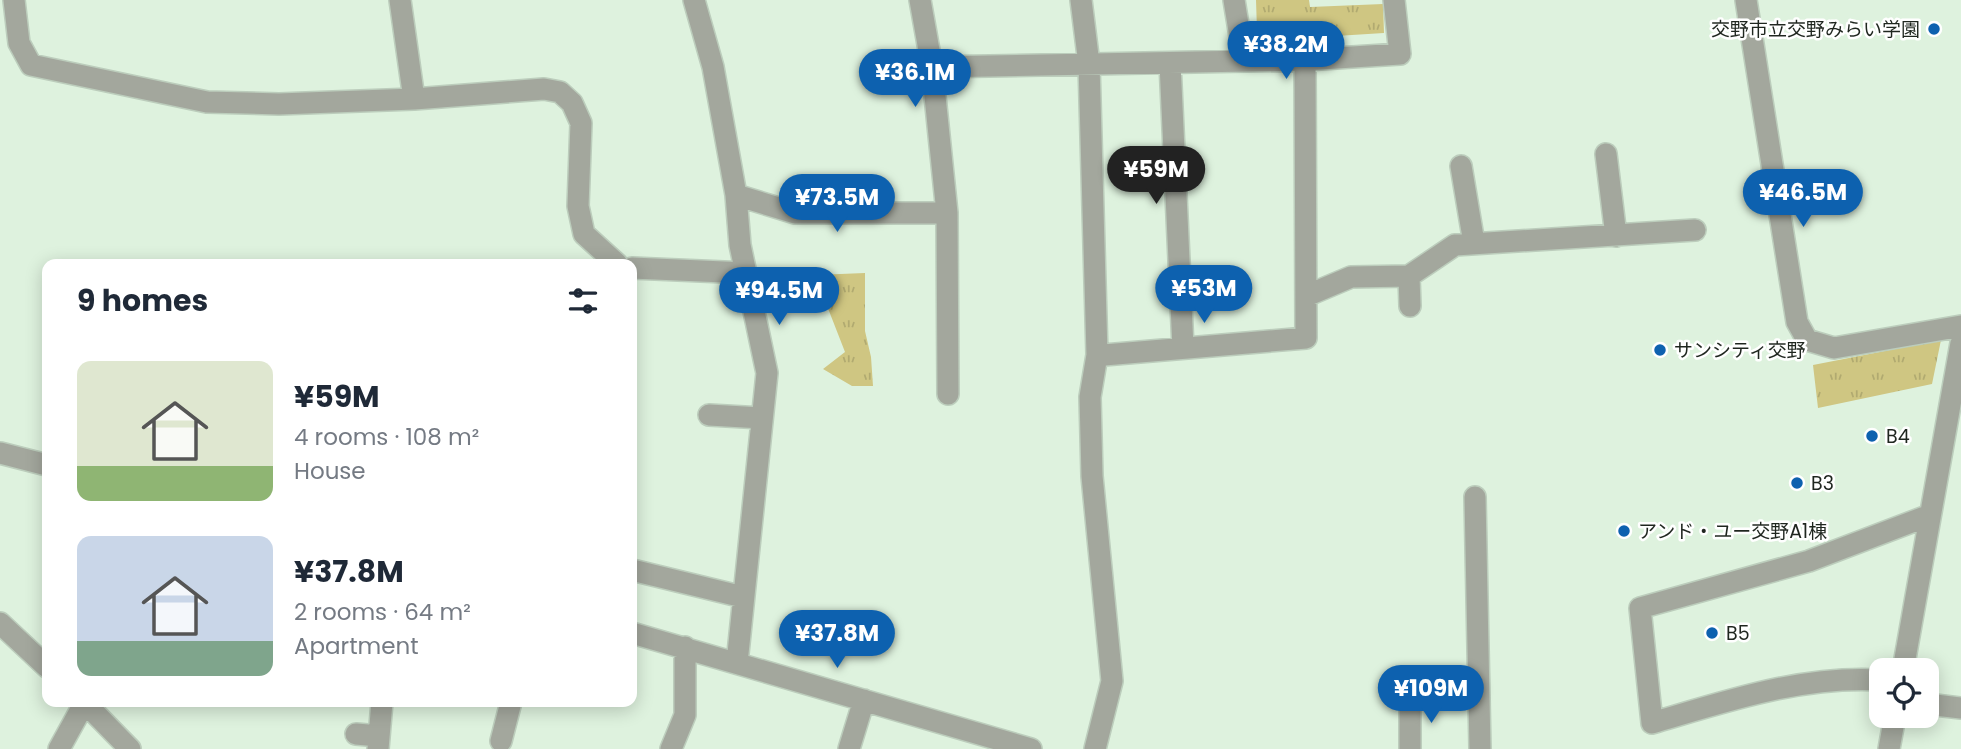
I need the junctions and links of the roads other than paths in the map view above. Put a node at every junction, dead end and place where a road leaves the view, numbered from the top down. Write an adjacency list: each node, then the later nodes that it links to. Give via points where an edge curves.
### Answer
1 (14, 0): 14 (street, via 19,43 31,65 207,102)
2 (400, 0): 14 (street)
3 (694, 0): 17 (street, via 713,67)
4 (919, 0): 13 (street)
5 (1081, 0): 12 (street)
6 (1234, 0): 10 (street)
7 (1394, 0): 9 (street, via 1400,54)
8 (1746, 0): 28 (street, via 1797,322 1807,340 1834,348)
9 (1305, 60): 10 (street); 26 (street)
10 (1244, 61): 11 (street)
11 (1170, 63): 12 (street); 30 (street)
12 (1089, 64): 13 (street); 66 (street, via 1097,355 1090,397 1092,476 1112,681)
13 (932, 67): 18 (street)
14 (414, 99): 22 (street, via 544,89 560,92 572,103 581,123 578,206 584,233)
15 (1606, 154): 20 (street)
16 (1461, 166): 21 (street)
17 (736, 195): 18 (street, via 795,213); 24 (street)
18 (947, 213): 32 (street)
19 (1695, 230): 20 (street)
20 (1616, 236): 21 (street)
21 (1474, 243): 25 (street, via 1455,244)
22 (612, 259)
23 (637, 268): 24 (street)
24 (747, 273): 34 (street, via 767,373)
25 (1409, 276): 26 (street, via 1351,277); 27 (street)
26 (1306, 296): 30 (street, via 1306,338)
27 (1410, 306)
28 (1961, 326)
29 (1961, 343): 38 (street)
30 (1183, 348): 31 (street)
31 (1104, 355)
32 (948, 394)
33 (709, 415): 34 (street)
34 (762, 418): 40 (street)
35 (0, 453): 36 (street)
36 (42, 464)
37 (1475, 497): 68 (street)
38 (1930, 515): 44 (street); 47 (street, via 1809,561 1640,608 1653,723 1790,685)
39 (637, 571): 40 (street)
40 (743, 597): 46 (street)
41 (0, 623): 45 (street)
42 (637, 635): 43 (street)
43 (685, 647): 46 (street); 63 (street, via 685,715)
44 (1905, 658)
45 (42, 662)
46 (737, 663): 48 (street)
47 (1869, 679)
48 (864, 700): 60 (street); 64 (street)
49 (1410, 701): 67 (street)
50 (1939, 705): 55 (street)
51 (81, 707): 61 (street)
52 (89, 707): 62 (street)
53 (382, 707): 59 (street)
54 (510, 707): 58 (street)
55 (1961, 708)
56 (1893, 728): 69 (street)
57 (356, 734): 59 (street)
58 (501, 741)
59 (379, 742)
60 (1002, 745): 65 (street)
61 (59, 749)
62 (130, 749)
63 (671, 749)
64 (849, 749)
65 (1031, 749)
66 (1095, 749)
67 (1410, 749)
68 (1480, 749)
69 (1889, 749)

